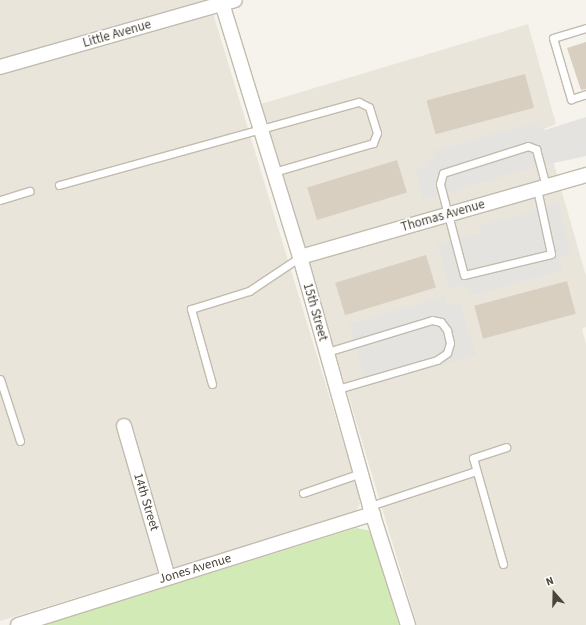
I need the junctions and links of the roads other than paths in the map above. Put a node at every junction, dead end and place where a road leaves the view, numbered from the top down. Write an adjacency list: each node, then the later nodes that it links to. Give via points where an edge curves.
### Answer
1 (226, 1): 3 (street, Little Avenue); 5 (street, 15th Street)
2 (586, 28): 4 (lane, via 553,38 571,99)
3 (0, 67)
4 (586, 94)
5 (260, 128): 6 (street, 15th Street); 6 (lane, via 359,102 370,107 377,133 373,143); 8 (lane)
6 (274, 172): 13 (street, 15th Street)
7 (586, 175): 9 (street, Thomas Avenue)
8 (60, 185)
9 (542, 188): 12 (street, Thomas Avenue); 12 (lane, via 536,149 528,146 443,173 440,184); 12 (lane, via 551,254 464,275)
10 (30, 191): 11 (lane)
11 (0, 200)
12 (447, 215): 13 (street, Thomas Avenue)
13 (300, 257): 14 (street, 15th Street); 16 (lane, via 249,291 191,309)
14 (327, 352): 17 (street, 15th Street); 17 (lane, via 432,320 441,322 450,343 447,353 437,360)
15 (0, 379): 19 (lane)
16 (212, 384)
17 (337, 389): 22 (street, 15th Street)
18 (124, 426): 26 (street, 14th Street)
19 (20, 440)
20 (506, 447): 21 (lane, via 473,458)
21 (476, 471): 24 (lane); 25 (lane)
22 (361, 473): 23 (lane); 24 (street, 15th Street)
23 (303, 493)
24 (372, 510): 26 (street, Jones Avenue); 28 (street, 15th Street)
25 (503, 564)
26 (168, 577): 27 (street, Jones Avenue)
27 (18, 625)
28 (408, 625)

